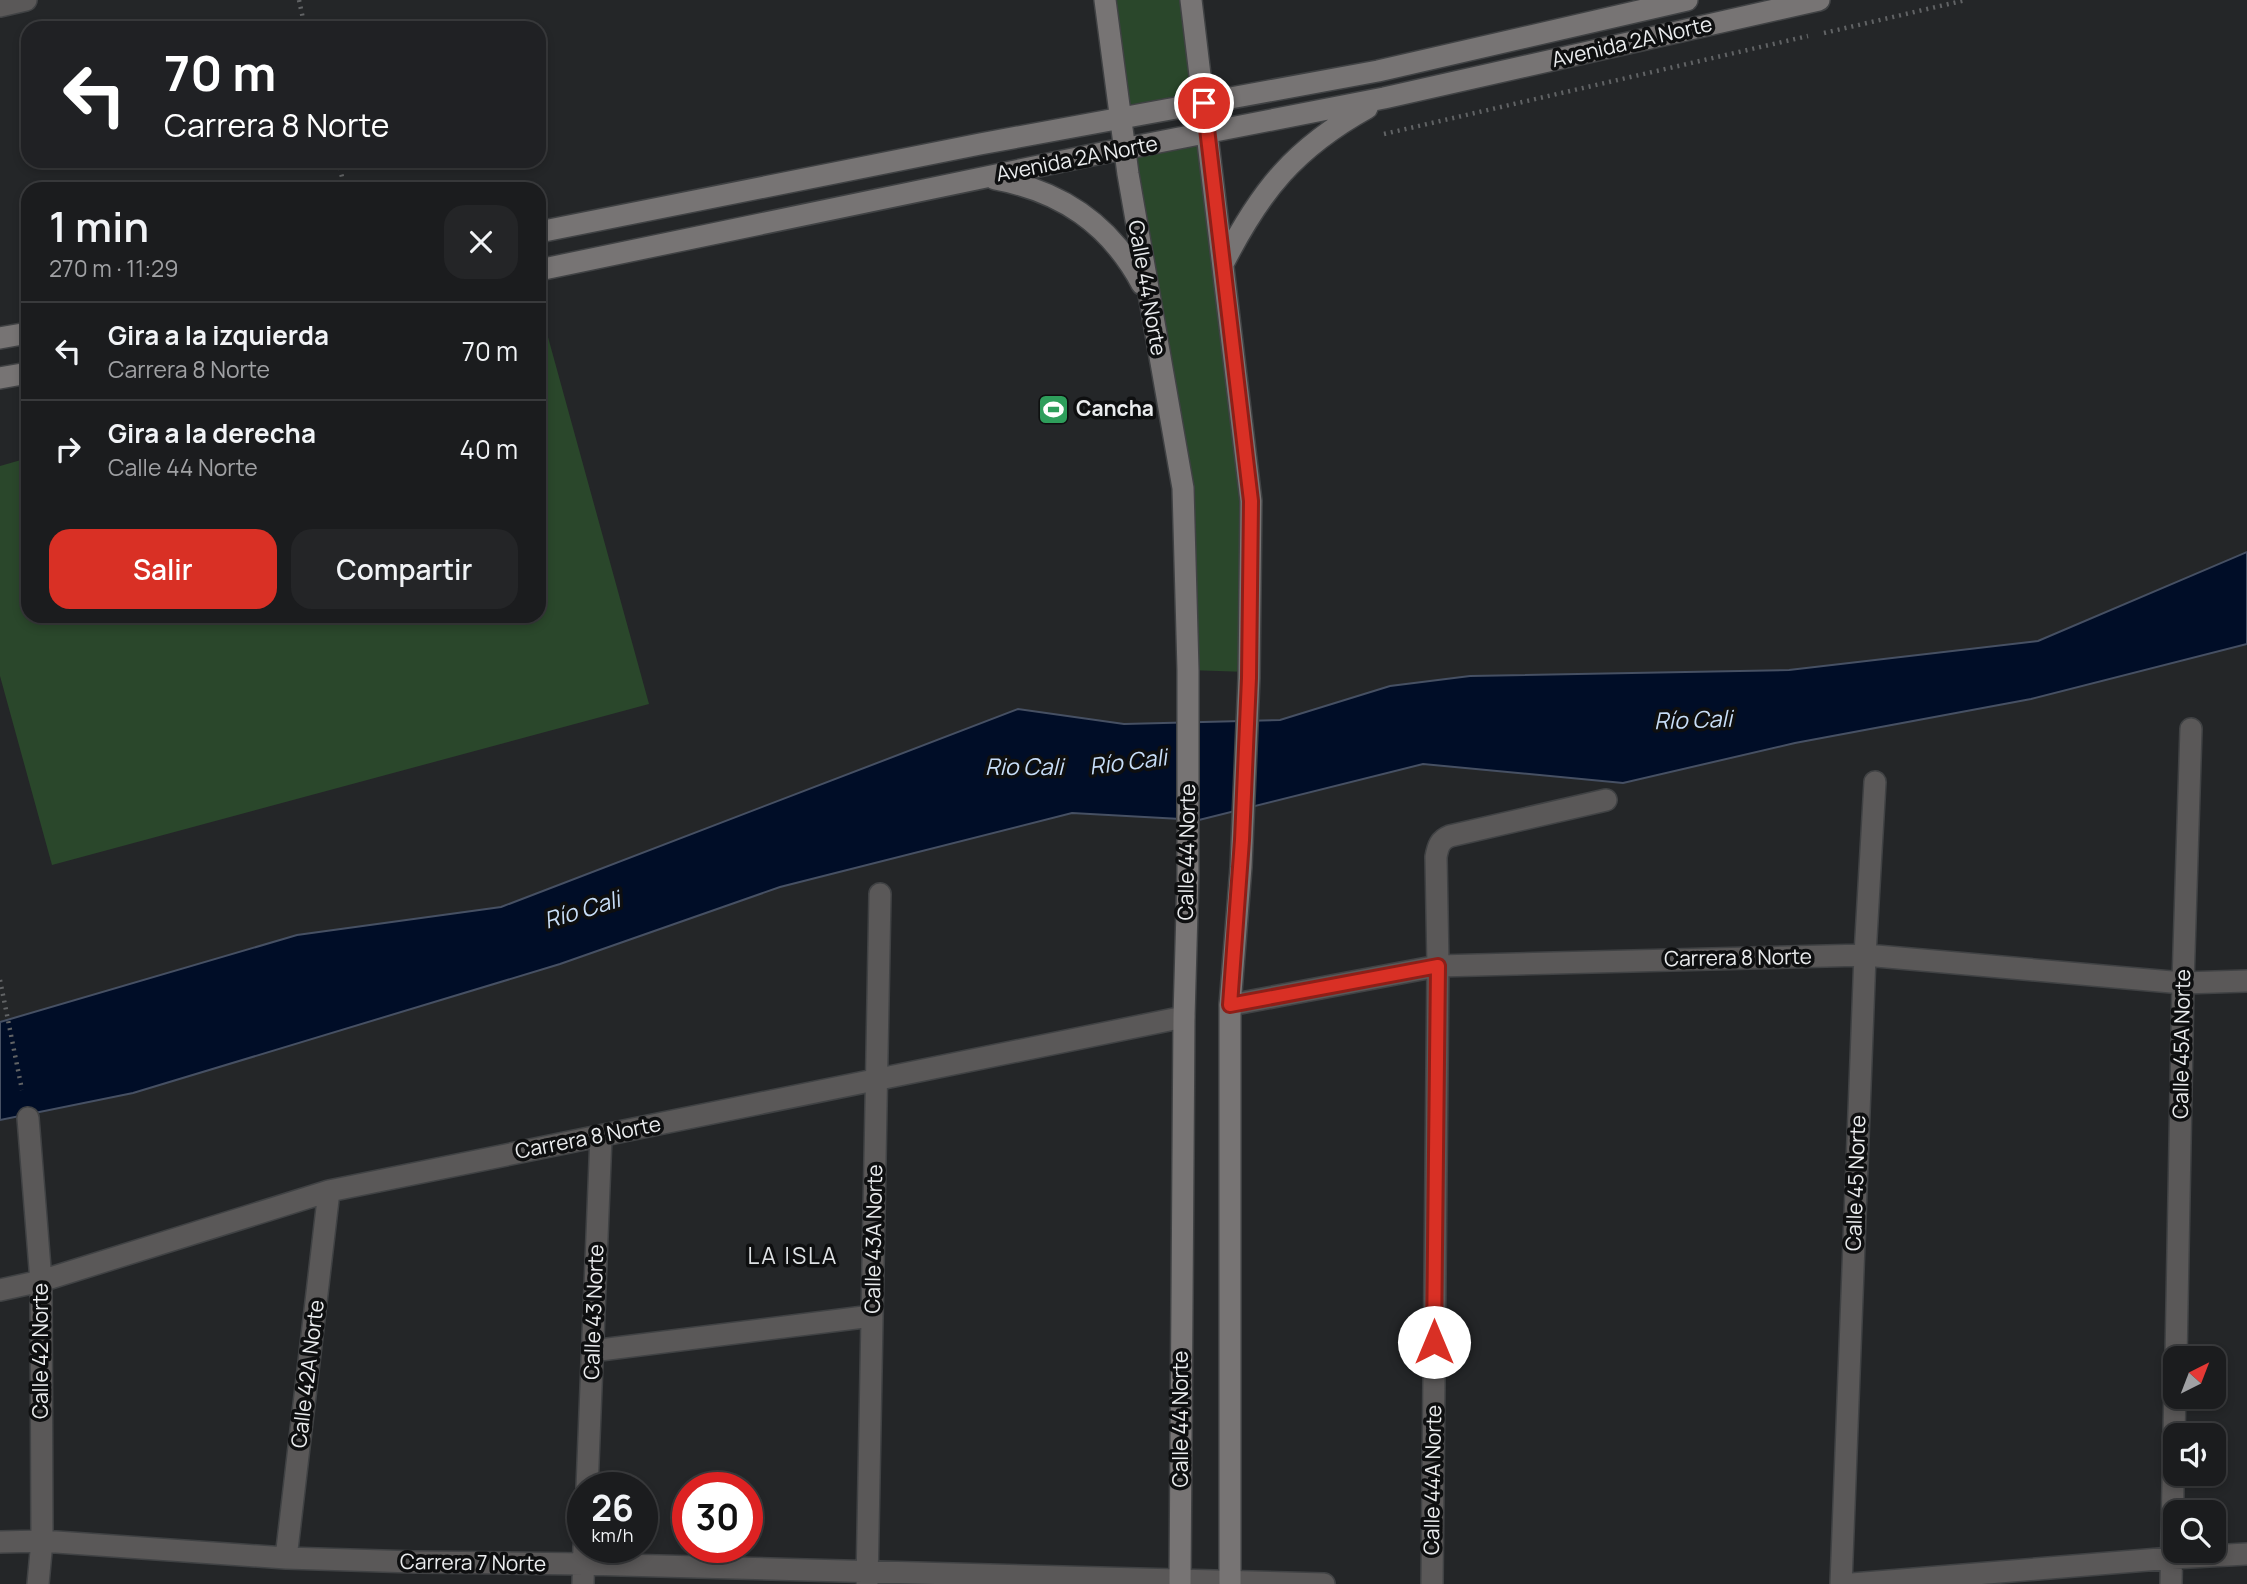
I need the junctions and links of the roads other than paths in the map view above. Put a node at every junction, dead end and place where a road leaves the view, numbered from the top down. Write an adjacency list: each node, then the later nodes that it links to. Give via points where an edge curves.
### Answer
1 (26, 0): 6 (street)
2 (1105, 0): 9 (main road, Calle 44 Norte)
3 (1191, 0): 8 (main road)
4 (1687, 0): 8 (main road, Avenida 2A Norte, via 1378,71)
5 (1819, 0): 7 (main road, Avenida 2A Norte)
6 (0, 6)
7 (1384, 98): 10 (main road, Avenida 2A Norte); 14 (main road, via 1343,122 1289,165 1245,221)
8 (1204, 103): 9 (main road, Avenida 2A Norte); 10 (main road)
9 (1120, 118): 11 (main road, Calle 44 Norte); 13 (main road, Avenida 2A Norte)
10 (1208, 132): 11 (main road, Avenida 2A Norte); 14 (main road)
11 (1125, 149): 12 (main road, Avenida 2A Norte); 16 (main road, Calle 44 Norte)
12 (986, 177): 15 (main road, Avenida 2A Norte); 16 (main road, via 1048,193 1076,208 1106,233 1130,262)
13 (546, 231)
14 (1224, 262): 29 (main road, via 1251,501 1249,678)
15 (546, 269)
16 (1149, 297): 30 (main road, Calle 44 Norte, via 1183,488 1188,677)
17 (21, 334): 18 (main road)
18 (0, 338)
19 (21, 374): 20 (main road)
20 (0, 379)
21 (2191, 729): 28 (street, Calle 45A Norte)
22 (1875, 782): 25 (street, Calle 45 Norte)
23 (1606, 800): 26 (street, Calle 44A Norte, via 1443,839 1436,857)
24 (880, 894): 31 (street, Calle 43A Norte)
25 (1866, 955): 26 (street, Carrera 8 Norte); 28 (street, Carrera 8 Norte); 57 (street, Calle 45 Norte)
26 (1438, 966): 29 (street, Carrera 8 Norte); 56 (street, Calle 44A Norte)
27 (2247, 981): 28 (street, Carrera 8 Norte)
28 (2183, 983): 38 (street, Calle 45A Norte)
29 (1230, 1005): 53 (main road)
30 (1184, 1017): 31 (street, Carrera 8 Norte); 52 (main road, Calle 44 Norte)
31 (877, 1080): 33 (street, Carrera 8 Norte); 37 (street, Calle 43A Norte)
32 (28, 1118): 35 (street, Calle 42 Norte)
33 (601, 1136): 34 (street, Carrera 8 Norte); 39 (street, Calle 43 Norte)
34 (329, 1191): 35 (street, Carrera 8 Norte); 47 (street, Calle 42A Norte)
35 (41, 1281): 36 (street, Carrera 8 Norte); 43 (street, Calle 42 Norte)
36 (0, 1290)
37 (872, 1316): 39 (street); 51 (street, Calle 43A Norte)
38 (2176, 1346)
39 (592, 1352): 41 (street, Calle 43 Norte)
40 (2175, 1409): 42 (street)
41 (588, 1472)
42 (2173, 1500)
43 (42, 1541): 44 (street, Carrera 7 Norte); 47 (street, Carrera 7 Norte); 54 (street, Calle 42 Norte)
44 (0, 1542)
45 (2247, 1554): 46 (street)
46 (2226, 1555)
47 (286, 1558): 50 (street, Carrera 7 Norte)
48 (2163, 1559): 58 (street)
49 (2172, 1563): 59 (street)
50 (584, 1565): 51 (street, Carrera 7 Norte)
51 (868, 1578): 52 (street, Carrera 7 Norte)
52 (1180, 1582): 53 (street, Carrera 7 Norte)
53 (1230, 1583): 55 (street, Carrera 7 Norte)
54 (38, 1584)
55 (1324, 1584)
56 (1432, 1584)
57 (1841, 1584)
58 (1852, 1584)
59 (2171, 1584)

